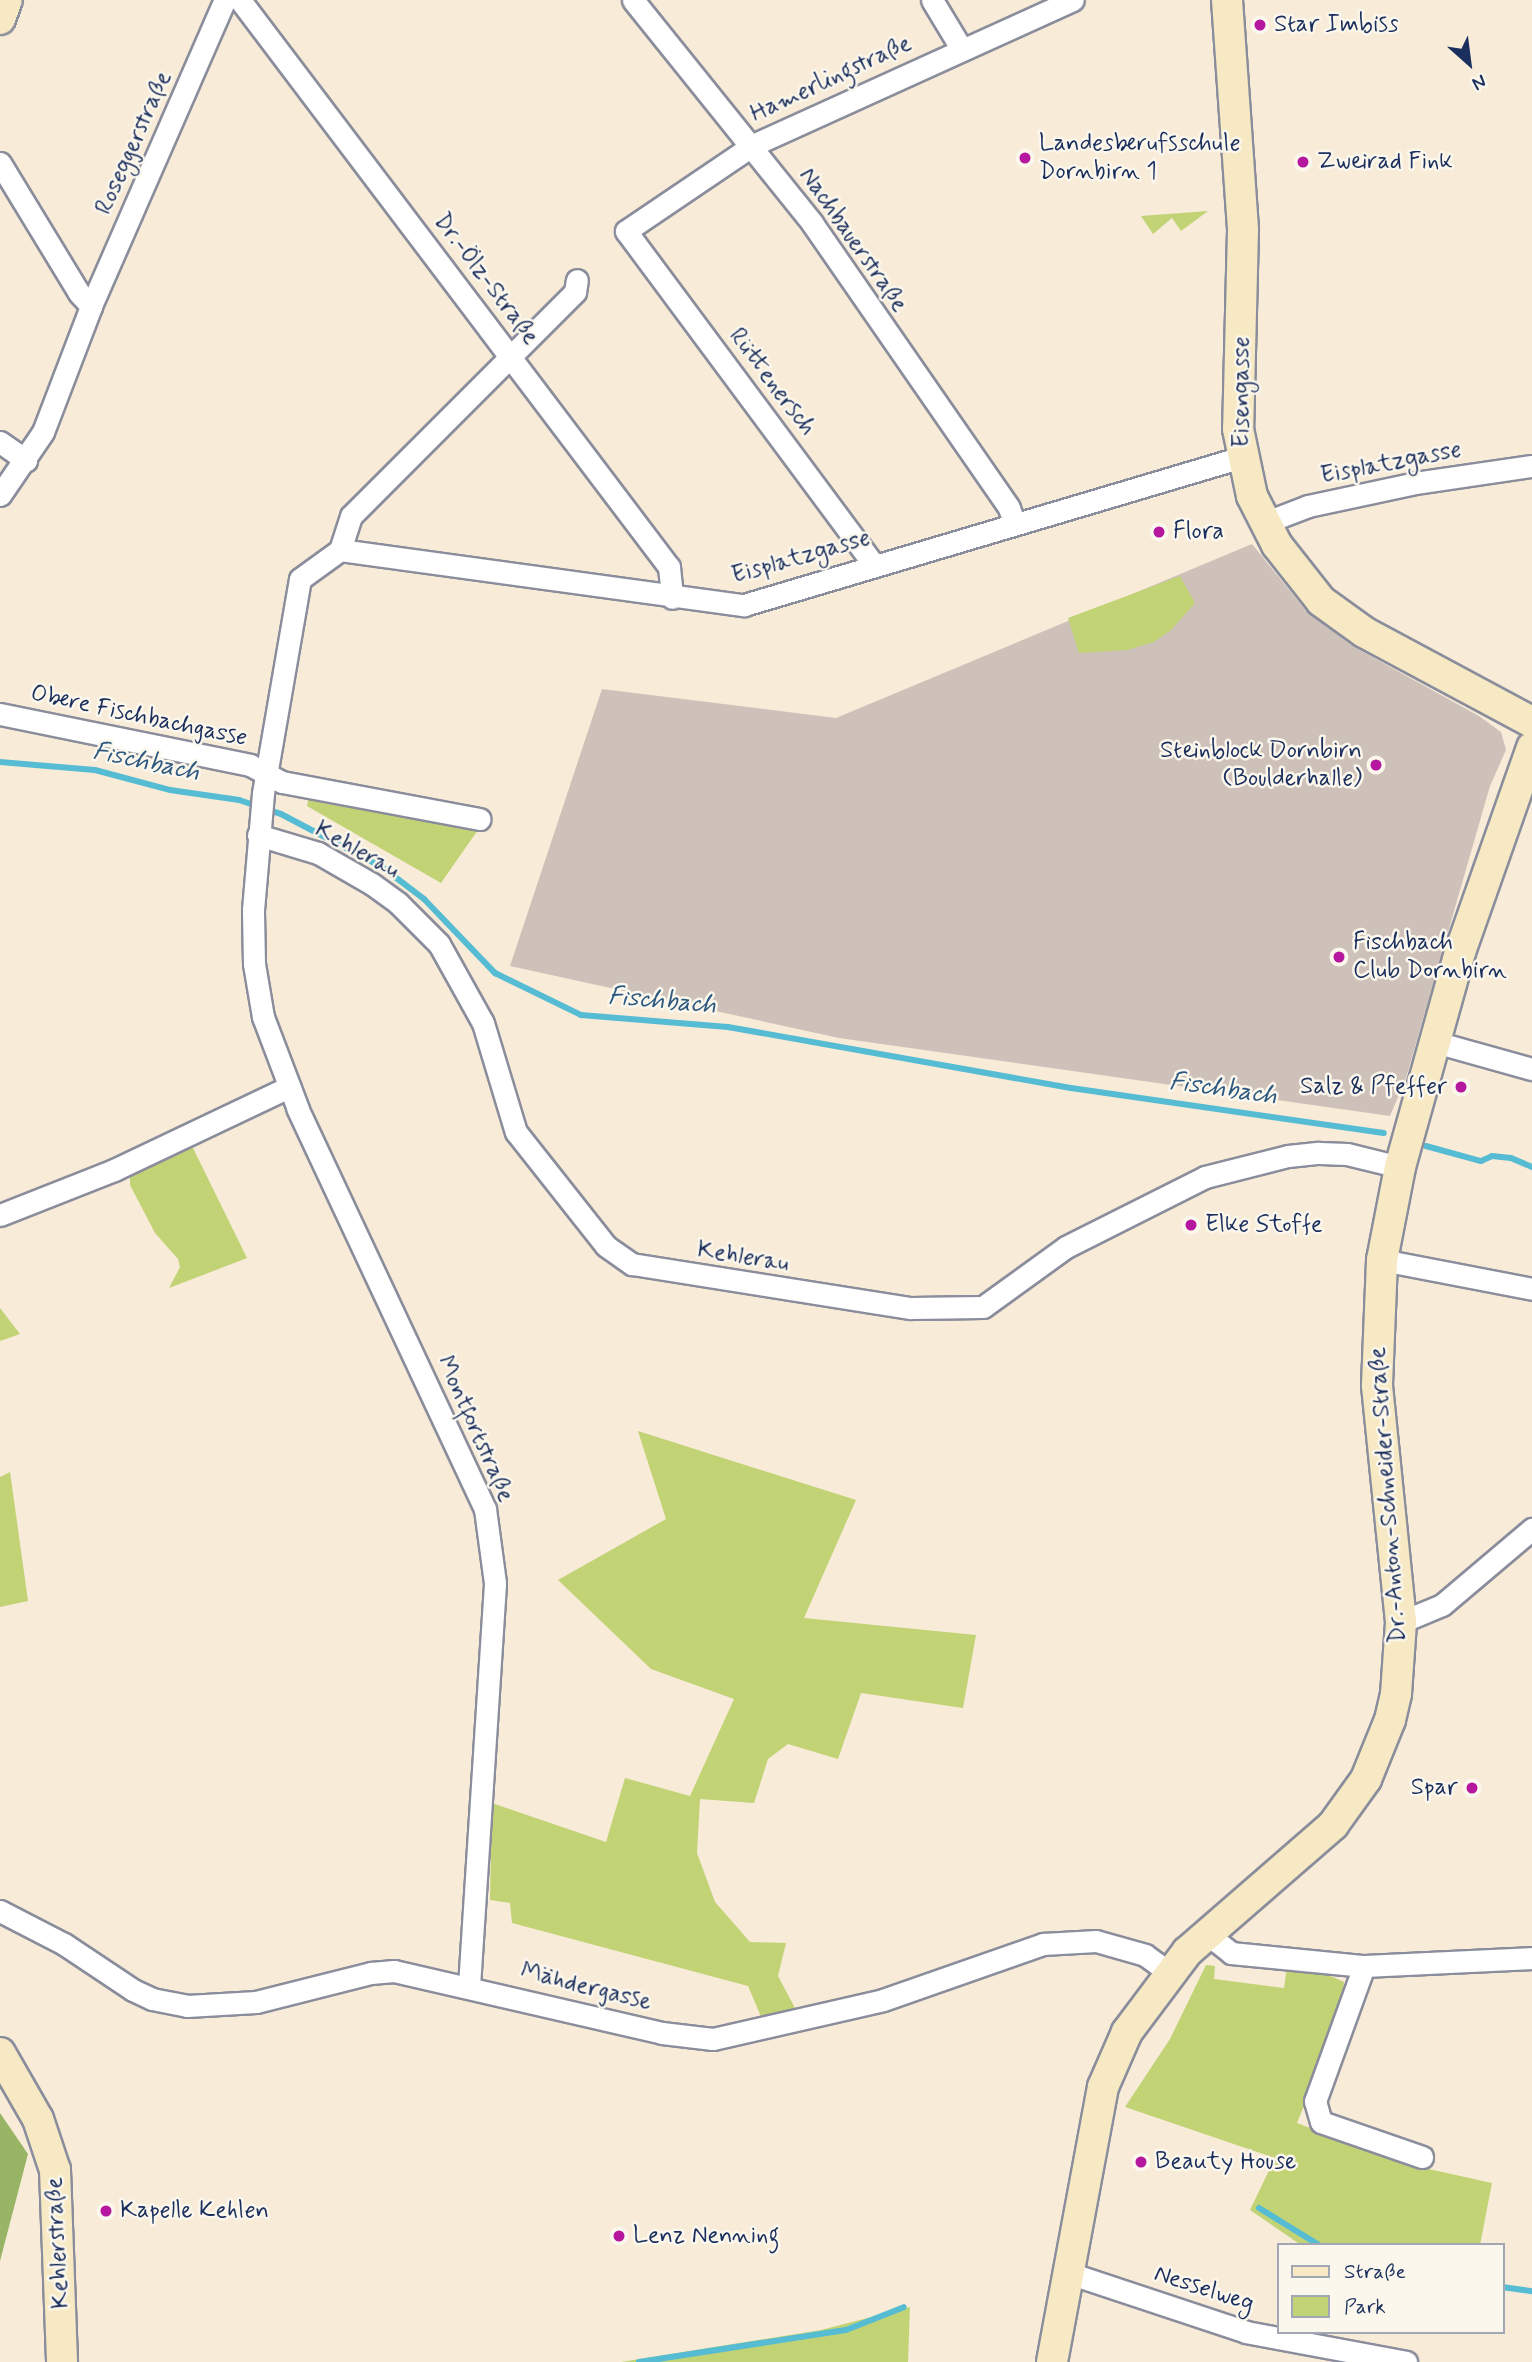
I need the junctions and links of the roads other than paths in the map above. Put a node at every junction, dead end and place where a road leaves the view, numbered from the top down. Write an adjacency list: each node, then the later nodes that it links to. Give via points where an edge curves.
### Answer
1 (7, 0): 8 (main road)
2 (225, 0): 14 (street, Roseggerstraße)
3 (240, 0): 15 (street, Dr.-Ölz-Straße)
4 (633, 0): 10 (street, Nachbauerstraße)
5 (932, 0): 9 (street)
6 (1073, 0): 9 (street, Hamerlingstraße)
7 (1227, 0): 17 (main road, Eisengasse, via 1243,230 1237,387)
8 (0, 19)
9 (961, 48): 10 (street, Hamerlingstraße)
10 (753, 145): 12 (street, Hamerlingstraße); 21 (street, Nachbauerstraße, via 812,223 1009,508)
11 (0, 163): 14 (street, via 79,293)
12 (626, 232): 24 (street, Rüttenersch)
13 (577, 280): 15 (street, via 575,292)
14 (92, 306): 18 (street, Roseggerstraße, via 43,432)
15 (512, 357): 23 (street, via 351,516); 25 (street, Dr.-Ölz-Straße, via 669,567)
16 (0, 442): 18 (street)
17 (1242, 457): 21 (street, Eisplatzgasse); 22 (main road, Eisengasse)
18 (26, 460): 20 (street, Roseggerstraße)
19 (1532, 466): 22 (street, Eisplatzgasse, via 1415,483 1308,506)
20 (0, 495)
21 (1014, 522): 24 (street, Eisplatzgasse)
22 (1264, 523): 27 (main road, Eisengasse, via 1294,570 1321,601 1364,632)
23 (332, 554): 25 (street, Eisplatzgasse); 29 (street, Obere Fischbachgasse, via 300,579)
24 (874, 565): 25 (street, Eisplatzgasse, via 744,605)
25 (672, 598)
26 (0, 714): 29 (street, Obere Fischbachgasse, via 250,765)
27 (1532, 722)
28 (1532, 747): 32 (main road, Dr.-Anton-Schneider-Straße, via 1460,952)
29 (264, 783): 30 (street, Obere Fischbachgasse, via 282,782); 31 (street, Montfortstraße)
30 (480, 819)
31 (259, 830): 34 (street, Montfortstraße, via 254,964 263,1017); 35 (street, Kehlerau, via 318,853 372,884 439,944 483,1023 516,1132 606,1246 632,1264 911,1308 983,1307 1066,1247 1205,1177 1319,1153 1347,1154)
32 (1435, 1042): 33 (street); 35 (main road, Dr.-Anton-Schneider-Straße)
33 (1532, 1069)
34 (289, 1087): 36 (street, via 188,1137); 46 (street, Montfortstraße, via 385,1300 483,1498 495,1583)
35 (1400, 1167): 37 (main road, Dr.-Anton-Schneider-Straße)
36 (0, 1215)
37 (1382, 1260): 38 (street); 40 (main road, Dr.-Anton-Schneider-Straße, via 1377,1385)
38 (1532, 1289)
39 (1532, 1529): 40 (street, via 1442,1605)
40 (1401, 1622): 42 (main road, Dr.-Anton-Schneider-Straße, via 1396,1693 1366,1779 1301,1857)
41 (0, 1911): 46 (street, Mähdergasse, via 64,1944 133,1990 187,2006 256,2002 394,1971)
42 (1207, 1934): 44 (street, via 1231,1953); 45 (main road, Dr.-Anton-Schneider-Straße)
43 (1532, 1958): 44 (street)
44 (1364, 1966): 48 (street, via 1315,2101 1321,2122)
45 (1168, 1972): 46 (street, Mähdergasse, via 1144,1955 1096,1941 1043,1944 883,2000 713,2039 662,2033); 49 (main road, Dr.-Anton-Schneider-Straße, via 1127,2032 1103,2087)
46 (469, 1986)
47 (0, 2053): 50 (main road, Kehlerstraße, via 38,2119 55,2170)
48 (1422, 2157)
49 (1072, 2274): 51 (main road, Dr.-Anton-Schneider-Straße); 52 (street, Nesselweg, via 1246,2332)
50 (62, 2362)
51 (1052, 2362)
52 (1406, 2362)

